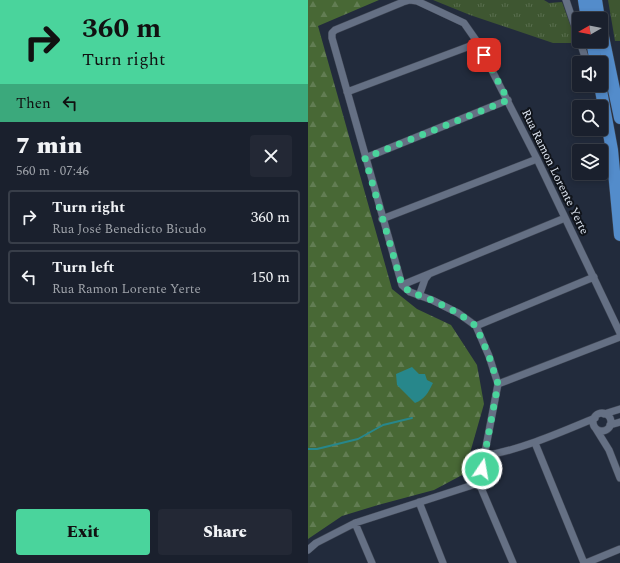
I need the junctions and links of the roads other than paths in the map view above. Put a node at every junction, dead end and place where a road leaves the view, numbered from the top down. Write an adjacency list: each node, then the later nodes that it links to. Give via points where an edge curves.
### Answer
1 (566, 0): 8 (street)
2 (584, 0): 4 (main road)
3 (596, 0): 5 (main road)
4 (587, 12)
5 (599, 12)
6 (478, 43): 9 (street); 9 (street, Rua Ramon Lorente Yerte, via 464,24 417,2 403,2 332,33); 10 (street, Rua Ramon Lorente Yerte)
7 (605, 48): 11 (main road)
8 (585, 56)
9 (348, 92): 13 (street)
10 (508, 100): 13 (street); 14 (street, Rua Ramon Lorente Yerte)
11 (620, 118)
12 (608, 130): 17 (main road)
13 (365, 158): 16 (street)
14 (537, 159): 15 (street, Rua Ramon Lorente Yerte); 16 (street)
15 (565, 218): 18 (street); 19 (street, Rua Ramon Lorente Yerte)
16 (382, 219): 20 (street)
17 (620, 235)
18 (431, 273): 20 (street); 21 (street)
19 (594, 277): 24 (street); 25 (street, Rua Ramon Lorente Yerte)
20 (402, 285): 22 (street)
21 (422, 286): 22 (street); 23 (street)
22 (419, 296): 23 (street)
23 (432, 300): 24 (street, via 458,313)
24 (476, 326): 27 (street)
25 (620, 333)
26 (620, 337): 27 (street)
27 (498, 384): 37 (street)
28 (620, 409): 29 (street)
29 (604, 414): 30 (street, via 599,414); 34 (street, via 610,419)
30 (595, 418): 32 (street); 33 (street)
31 (620, 422): 34 (street)
32 (575, 426): 33 (street); 35 (street)
33 (595, 427): 34 (street, via 602,431); 36 (street)
34 (608, 427): 36 (street)
35 (535, 443): 37 (street); 47 (street)
36 (609, 450): 38 (street)
37 (484, 456): 39 (street)
38 (620, 478)
39 (479, 483): 40 (street); 46 (street)
40 (419, 502): 41 (street); 45 (street)
41 (355, 523): 43 (street, via 316,543); 44 (street)
42 (620, 549): 47 (street)
43 (308, 550)
44 (372, 563)
45 (443, 563)
46 (513, 563)
47 (585, 563)

